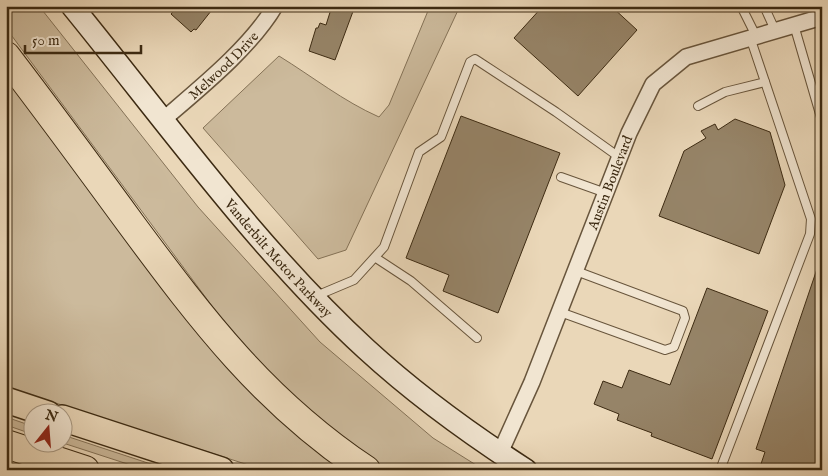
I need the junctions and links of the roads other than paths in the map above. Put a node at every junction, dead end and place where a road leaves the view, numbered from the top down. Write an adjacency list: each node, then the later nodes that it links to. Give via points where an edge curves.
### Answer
1 (72, 6): 12 (main road, Vanderbilt Motor Parkway)
2 (275, 6): 12 (street, Melwood Drive, via 266,21 225,64)
3 (741, 6): 8 (lane)
4 (764, 6): 7 (lane)
5 (822, 17): 6 (street, Austin Boulevard)
6 (794, 25): 7 (street, Austin Boulevard); 13 (lane)
7 (775, 30): 8 (street, Austin Boulevard)
8 (753, 37): 10 (lane); 14 (street, Austin Boulevard, via 686,57 653,84)
9 (6, 56): 29 (highway, via 228,350 291,412)
10 (765, 82): 11 (lane, via 725,92); 31 (lane, via 811,219 810,234)
11 (698, 106)
12 (164, 119): 19 (main road, Vanderbilt Motor Parkway)
13 (822, 122)
14 (620, 157): 16 (street, Austin Boulevard); 17 (lane, via 475,59 470,62 441,137 419,152 384,247)
15 (561, 177): 16 (lane)
16 (606, 193): 18 (street, Austin Boulevard)
17 (376, 258): 19 (lane, via 354,280); 21 (lane, via 411,282)
18 (576, 271): 20 (street, Austin Boulevard); 20 (lane, via 683,311 685,318 674,347 665,350)
19 (314, 297): 26 (main road, Vanderbilt Motor Parkway, via 402,380)
20 (560, 312): 26 (street, Austin Boulevard)
21 (477, 338)
22 (6, 400): 23 (highway)
23 (22, 405)
24 (72, 421): 28 (highway)
25 (6, 444): 27 (highway)
26 (500, 453): 30 (main road, Vanderbilt Motor Parkway)
27 (86, 470)
28 (220, 470)
29 (366, 470)
30 (526, 470)
31 (720, 470)

